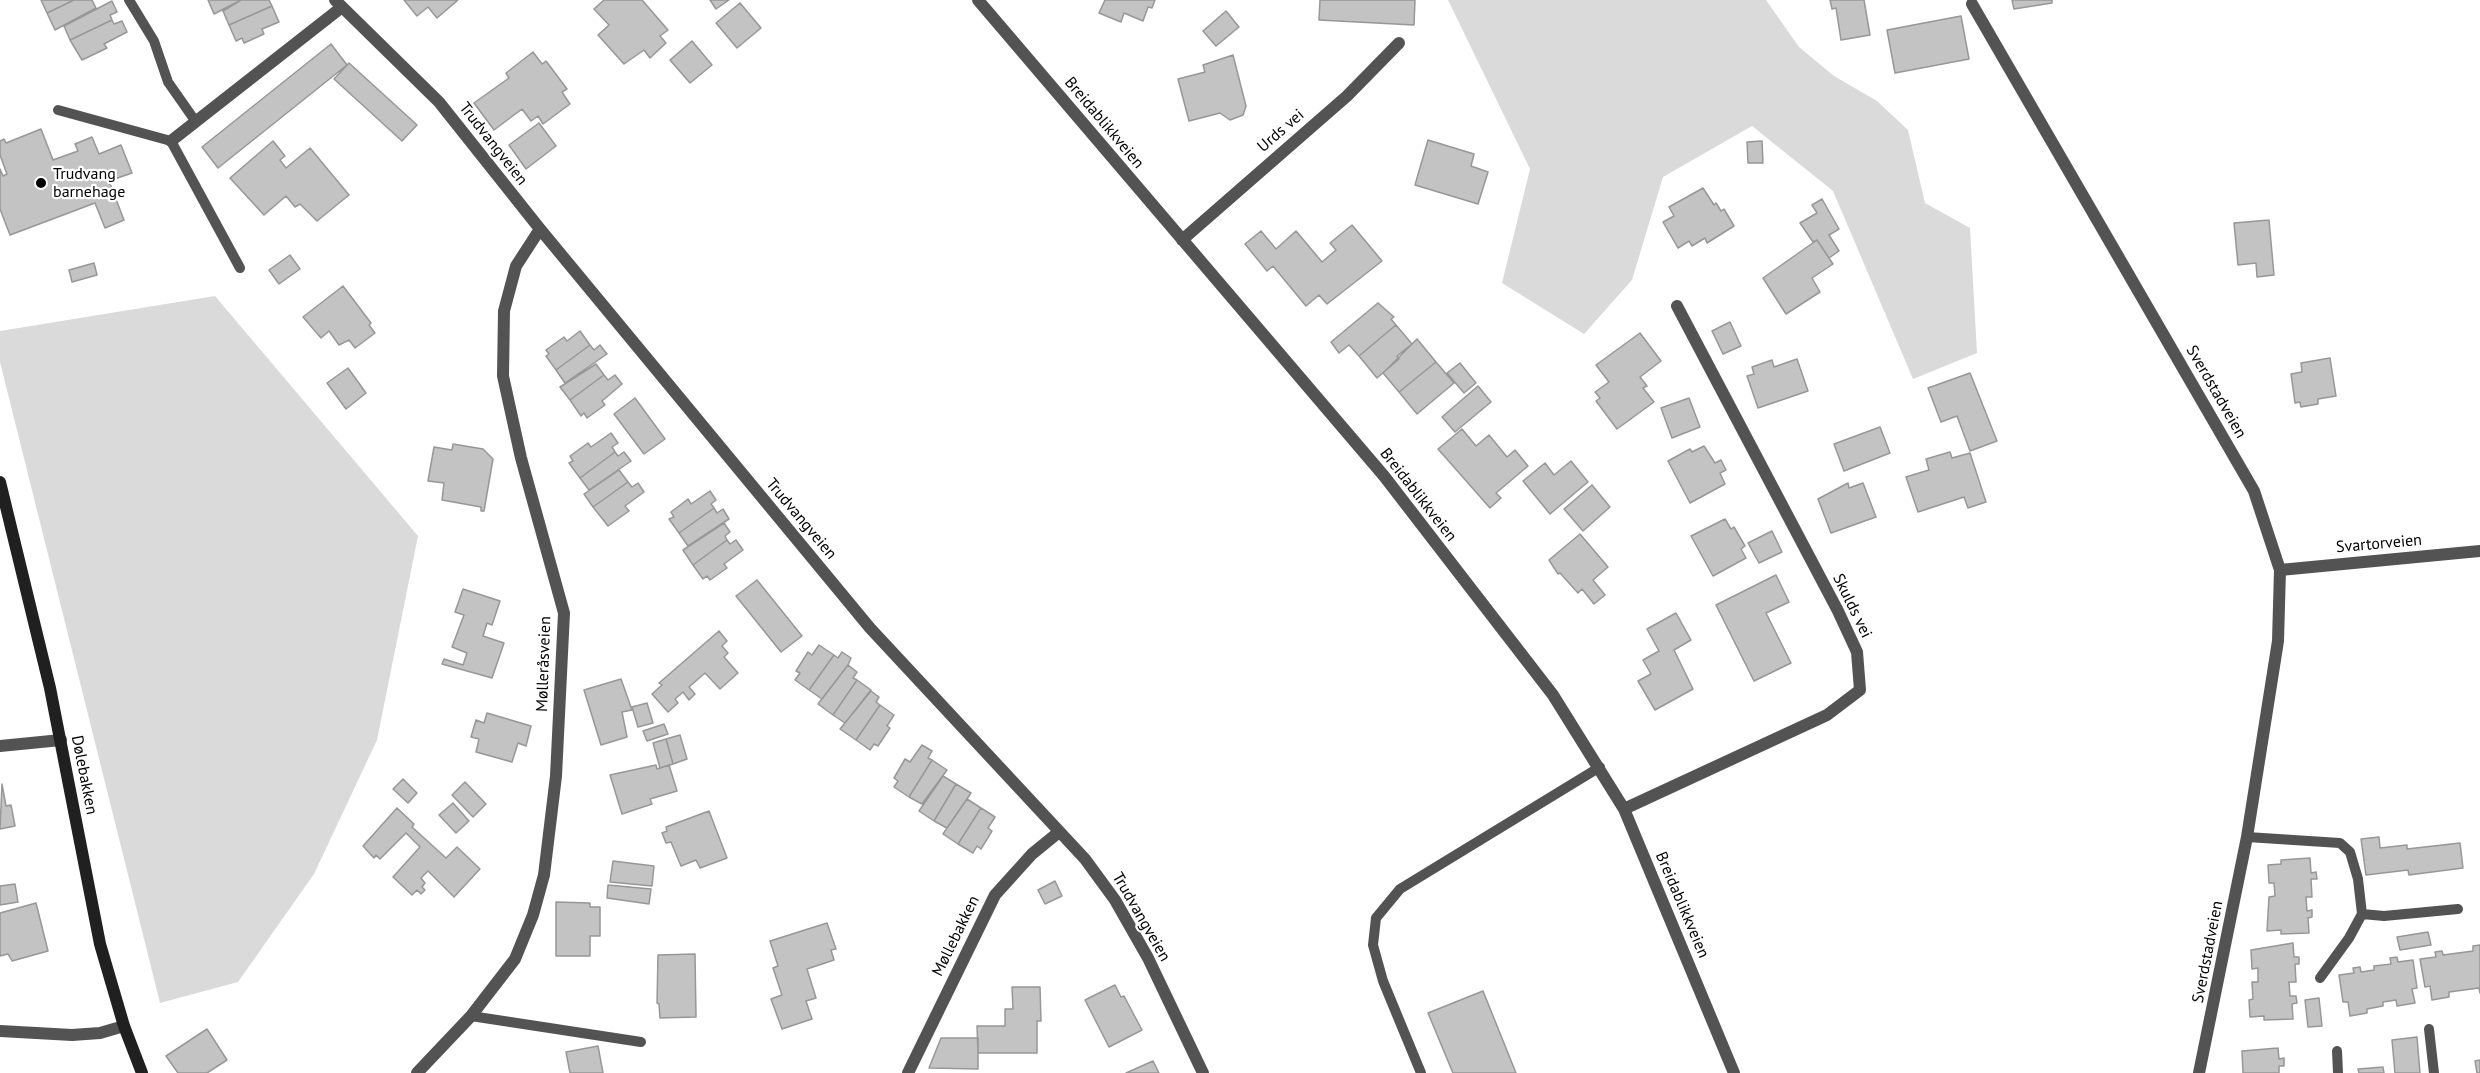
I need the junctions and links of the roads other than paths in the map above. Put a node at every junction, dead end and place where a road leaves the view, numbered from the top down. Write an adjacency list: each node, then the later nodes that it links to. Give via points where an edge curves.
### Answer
1 (129, 0): 7 (lane, via 154,41 168,82)
2 (978, 0): 10 (street, Breidablikkveien)
3 (1972, 2): 15 (street, Sverdstadveien, via 2254,491)
4 (338, 3): 7 (street, Trudvangveien); 9 (street, Trudvangveien, via 439,102)
5 (1399, 43): 10 (street, Urds vei, via 1347,96)
6 (58, 110): 8 (lane)
7 (196, 122): 8 (street, Trudvangveien)
8 (171, 141): 11 (lane)
9 (540, 229): 20 (street, Trudvangveien, via 870,628); 25 (street, Mølleråsveien, via 516,266 504,311 503,376 521,458 564,613 556,776 544,875 533,915 515,959)
10 (1182, 240): 18 (street, Breidablikkveien, via 1384,476 1553,694)
11 (240, 268)
12 (1677, 306): 19 (street, Skulds vei, via 1838,612 1857,652 1860,690 1827,715)
13 (0, 482): 16 (main road, Dølebakken)
14 (2480, 551): 15 (street, Svartorveien)
15 (2280, 570): 21 (street, Sverdstadveien, via 2278,640)
16 (61, 740): 17 (street); 26 (main road, Dølebakken, via 93,914)
17 (0, 746)
18 (1600, 767): 19 (street, Breidablikkveien); 35 (lane, via 1400,889 1376,918 1373,945 1383,981)
19 (1624, 809): 36 (street, Breidablikkveien)
20 (1059, 832): 33 (street, Møllebakken, via 1032,854 995,895); 34 (street, Trudvangveien, via 1115,900 1148,958)
21 (2247, 837): 23 (lane, via 2340,843 2350,852); 37 (street, Sverdstadveien)
22 (2458, 909): 23 (lane, via 2384,916)
23 (2362, 914): 24 (lane)
24 (2320, 978)
25 (471, 1016): 29 (lane); 31 (street, Mølleråsveien)
26 (124, 1026): 28 (street, via 72,1035); 32 (main road, Dølebakken)
27 (2429, 1029): 39 (lane)
28 (0, 1031)
29 (641, 1042)
30 (2337, 1052): 38 (lane)
31 (421, 1072)
32 (142, 1073)
33 (908, 1073)
34 (1203, 1073)
35 (1421, 1073)
36 (1734, 1073)
37 (2199, 1073)
38 (2338, 1073)
39 (2434, 1073)

